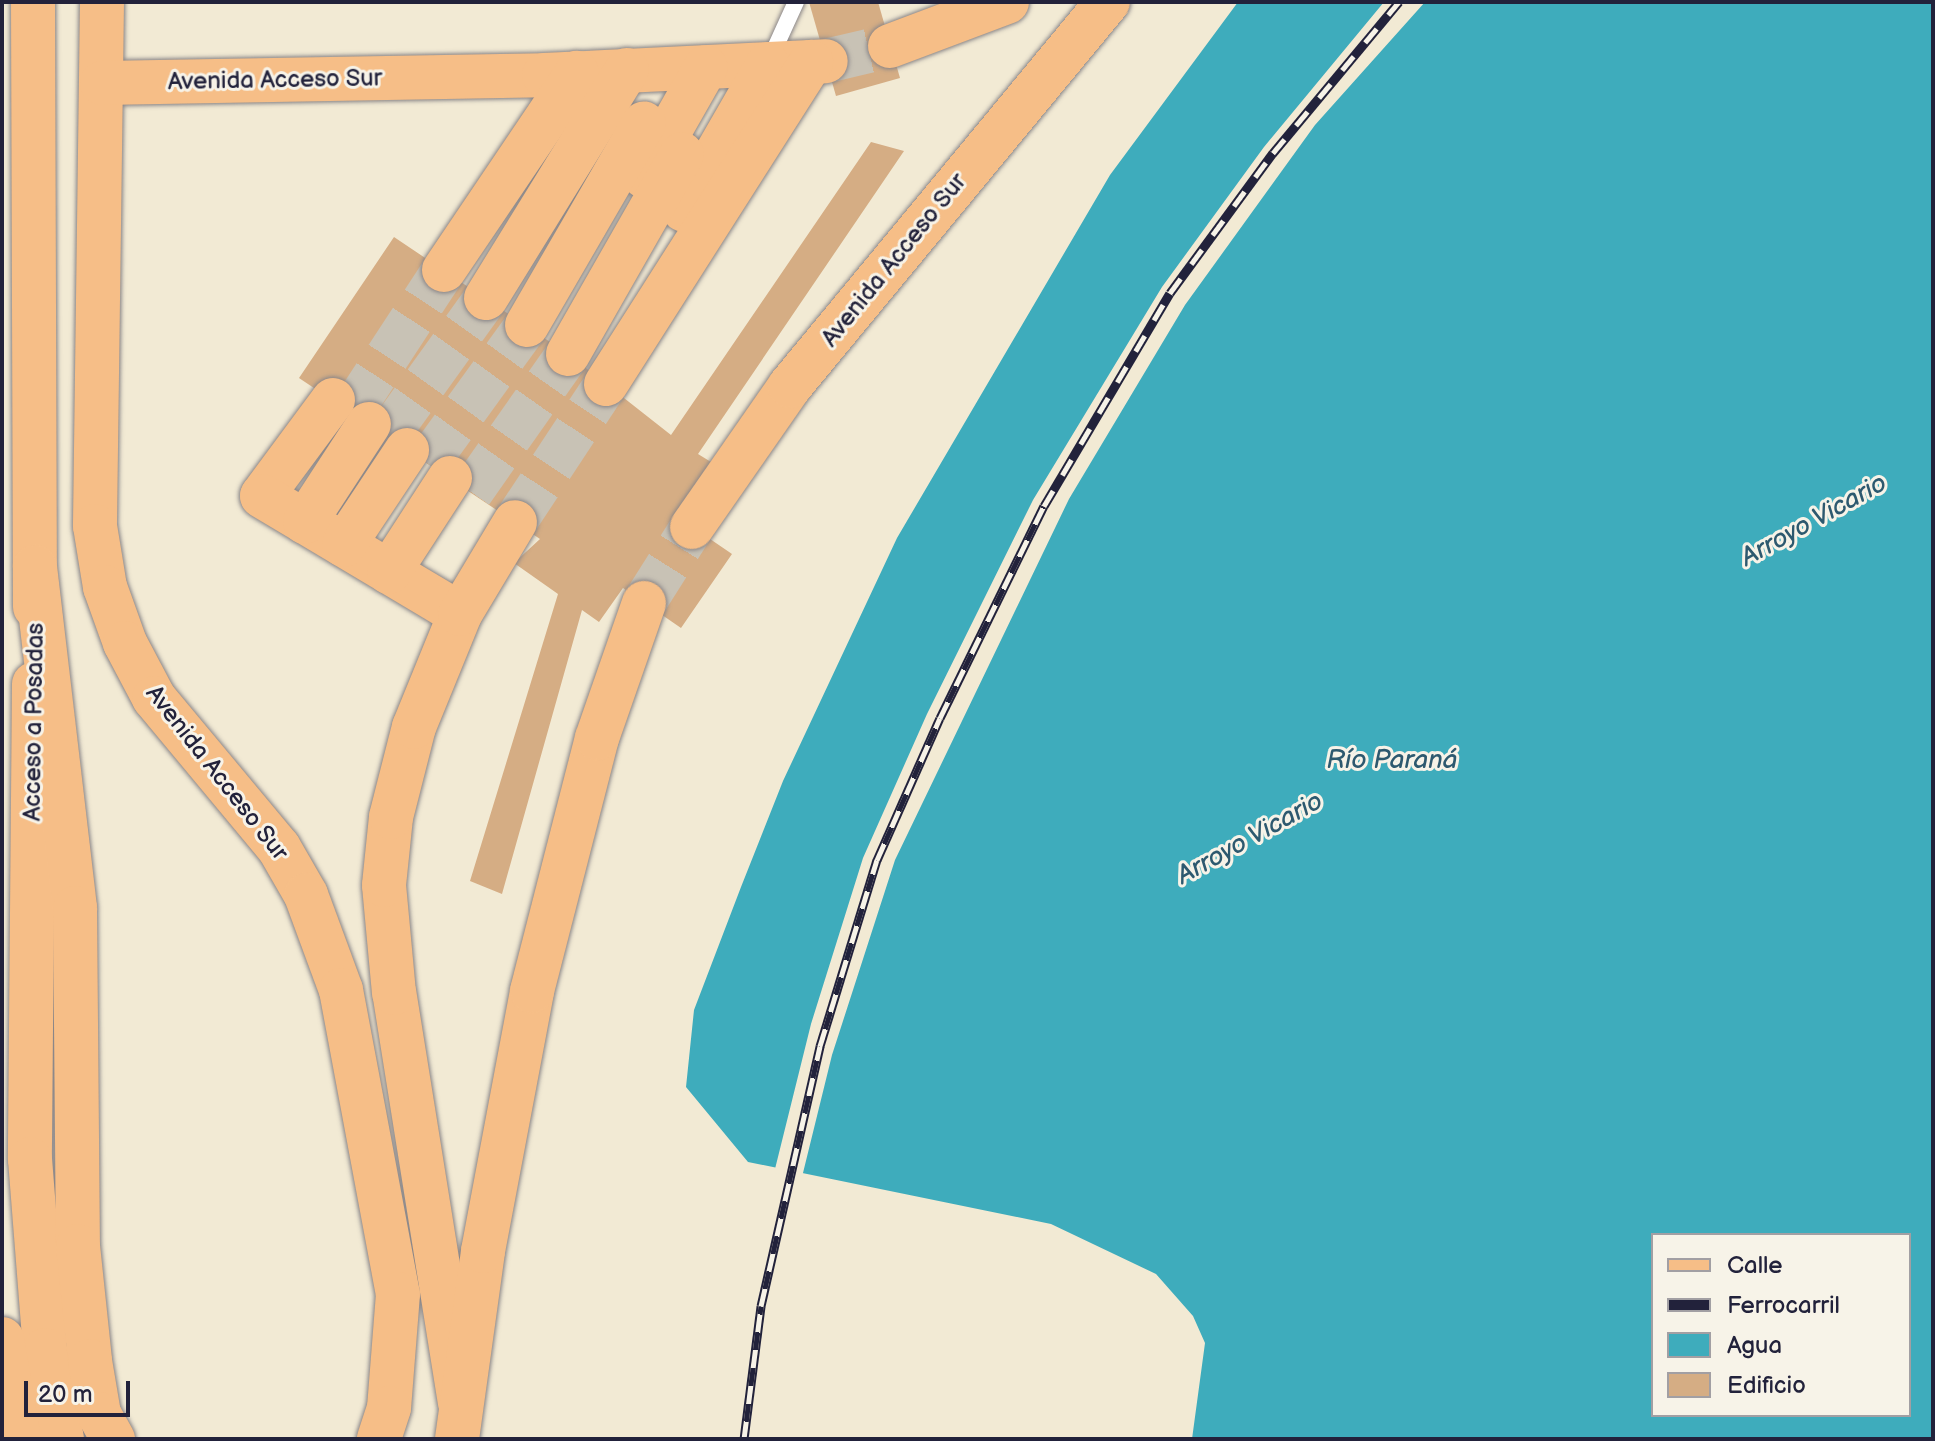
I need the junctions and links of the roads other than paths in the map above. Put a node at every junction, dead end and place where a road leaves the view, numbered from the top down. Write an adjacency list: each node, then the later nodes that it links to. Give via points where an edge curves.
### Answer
1 (33, 2): 13 (main road, Acceso a Posadas)
2 (102, 2): 8 (main road, Avenida Acceso Sur)
3 (796, 2): 7 (lane)
4 (1007, 2): 6 (main road)
5 (1108, 2): 11 (main road, Avenida Acceso Sur, via 790,386)
6 (890, 46)
7 (654, 69): 8 (main road, Avenida Acceso Sur); 9 (main road); 9 (main road); 9 (main road); 9 (main road); 9 (main road, Avenida Acceso Sur, via 818,61)
8 (102, 83): 20 (main road, Avenida Acceso Sur, via 95,526 105,587 125,643 154,698 279,848 324,941 341,990 398,1294 395,1359)
9 (517, 320)
10 (420, 458): 12 (main road); 12 (main road); 12 (main road); 12 (main road, via 262,496)
11 (692, 527)
12 (370, 560): 16 (main road, via 414,727 391,817 384,885 394,993)
13 (35, 567): 18 (main road, Acceso a Posadas, via 30,1159 45,1350); 19 (main road, via 75,908 78,1246 99,1414)
14 (644, 603): 16 (main road, via 597,738 532,991)
15 (2, 1339): 17 (main road)
16 (458, 1421)
17 (19, 1439)
18 (62, 1439)
19 (113, 1439)
20 (379, 1439)

